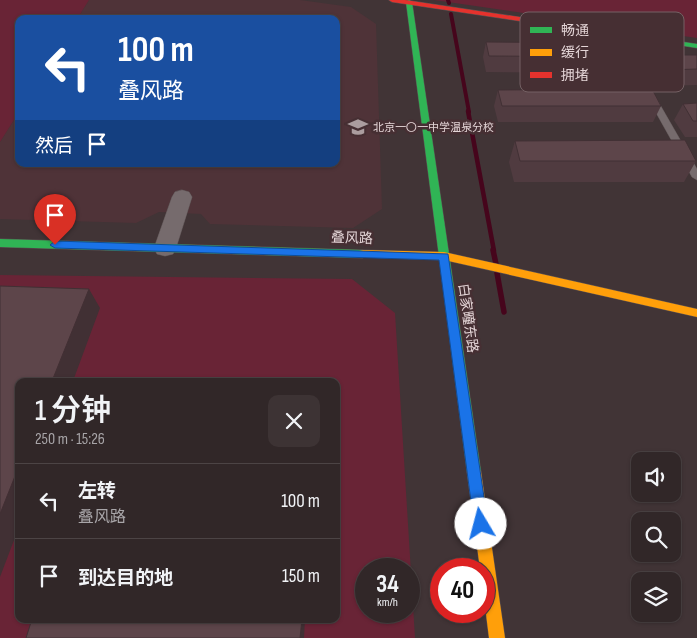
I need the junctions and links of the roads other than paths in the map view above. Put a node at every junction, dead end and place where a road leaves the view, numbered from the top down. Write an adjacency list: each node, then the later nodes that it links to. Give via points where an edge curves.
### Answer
1 (392, 0): 2 (street)
2 (409, 2): 3 (street); 13 (street, 白家疃东路)
3 (520, 19)
4 (684, 44): 5 (street)
5 (697, 46)
6 (684, 60): 7 (lane)
7 (697, 62)
8 (649, 92): 9 (lane)
9 (697, 177)
10 (182, 197): 12 (street)
11 (0, 243): 12 (street, 叠风路)
12 (165, 248): 13 (street, 叠风路)
13 (444, 256): 14 (street, 叠风路); 15 (street, 白家疃东路)
14 (697, 313)
15 (497, 638)

